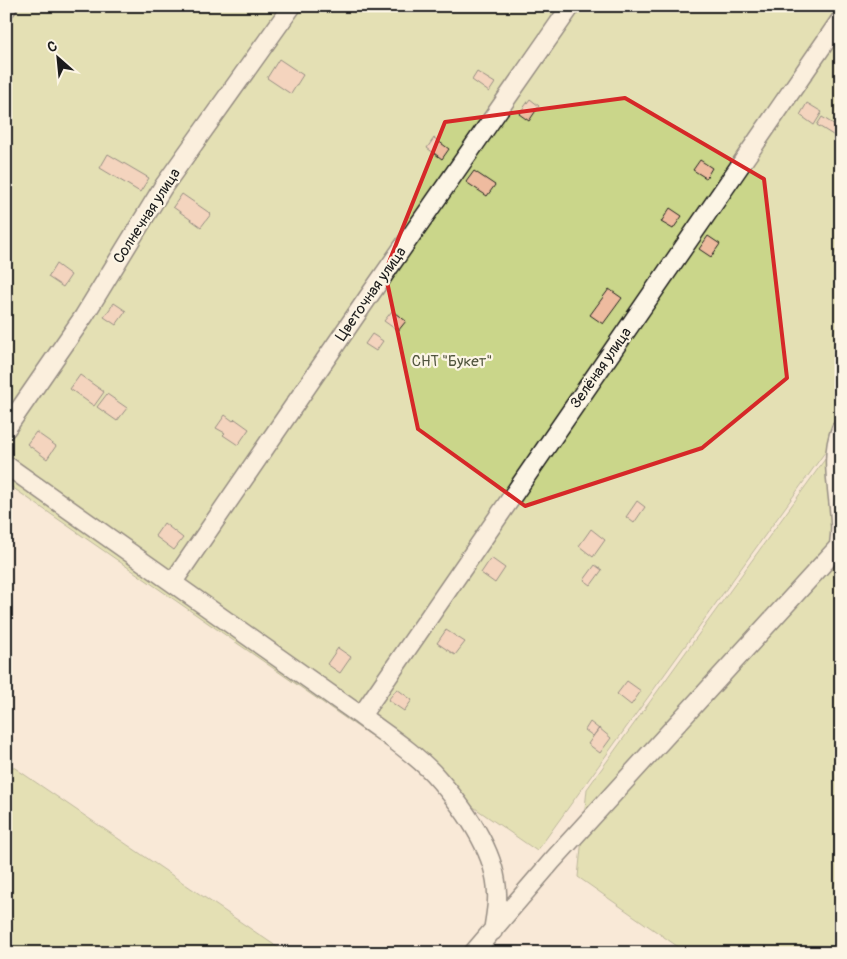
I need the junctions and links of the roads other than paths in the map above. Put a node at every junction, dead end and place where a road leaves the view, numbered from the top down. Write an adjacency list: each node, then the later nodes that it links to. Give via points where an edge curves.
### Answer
1 (292, 6): 4 (street, Солнечная улица, via 163,187 84,316)
2 (571, 6): 8 (street, Цветочная улица)
3 (841, 19): 9 (street, Зелёная улица)
4 (6, 429)
5 (841, 429): 7 (street, via 836,440 835,461)
6 (6, 465): 8 (street)
7 (840, 544): 10 (street, via 552,860)
8 (173, 582): 9 (street)
9 (361, 716): 10 (street, via 432,772 478,833 494,869 497,892)
10 (493, 931): 11 (street)
11 (473, 953)

